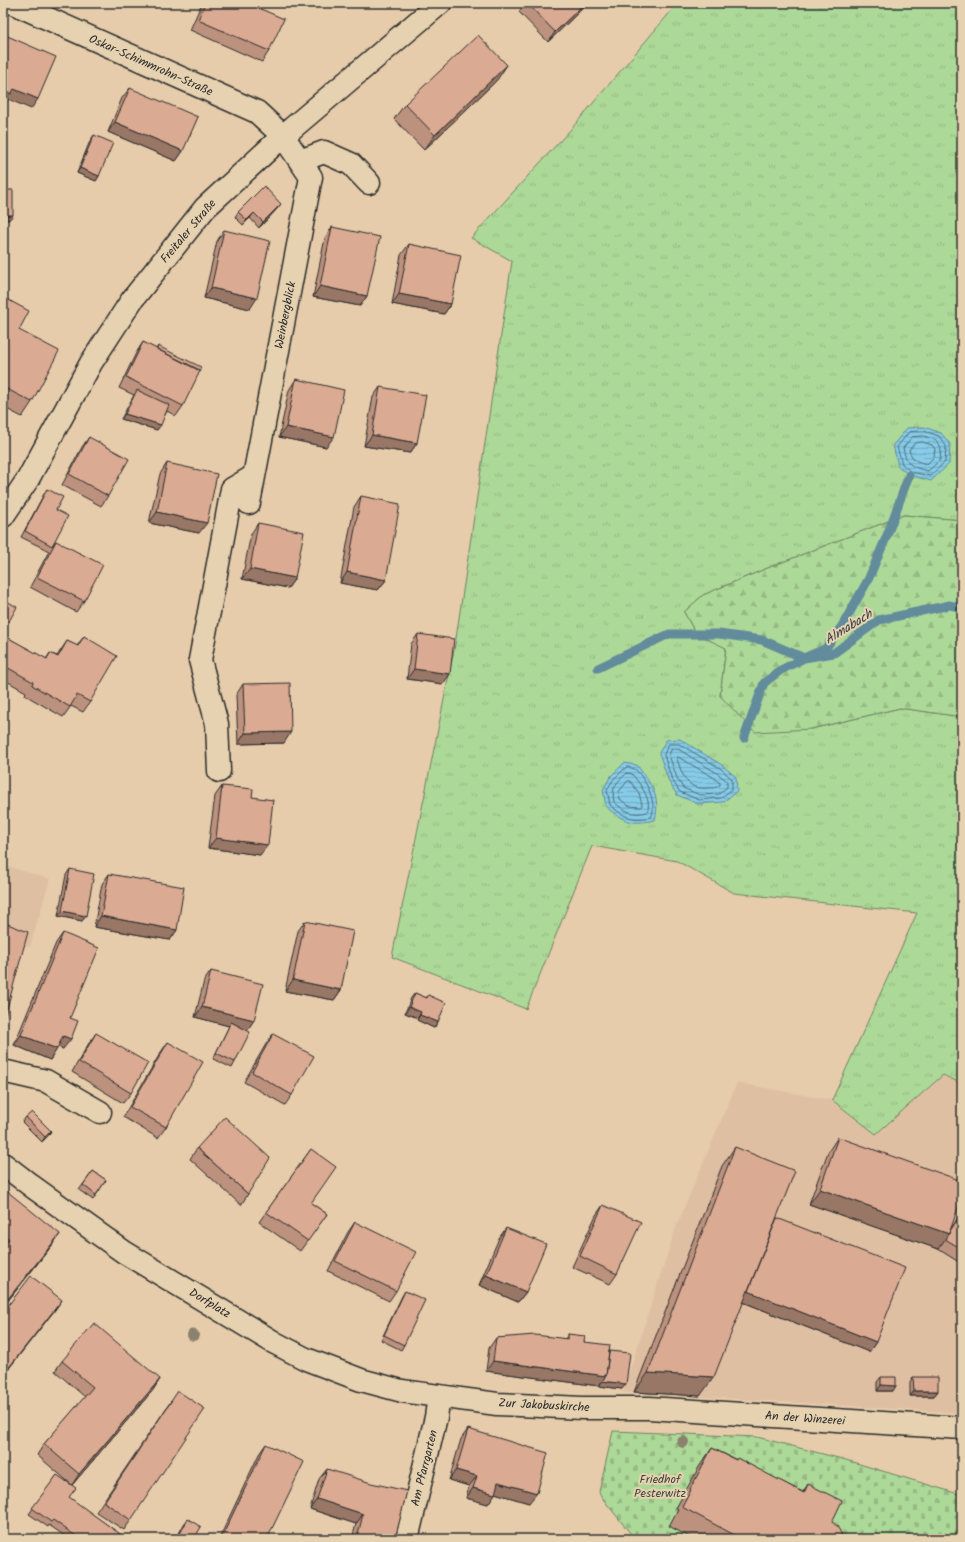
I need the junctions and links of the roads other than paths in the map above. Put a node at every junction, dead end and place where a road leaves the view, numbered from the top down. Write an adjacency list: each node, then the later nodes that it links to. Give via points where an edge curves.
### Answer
1 (13, 3): 3 (street, Oskar-Schimmrohn-Straße, via 257,112)
2 (440, 3): 3 (street, Freitaler Straße)
3 (283, 136): 4 (street, Weinbergblick); 8 (street, Freitaler Straße, via 205,208 132,300 91,363 28,479)
4 (300, 161): 5 (street, via 324,152 351,164); 6 (street, Weinbergblick, via 311,177)
5 (368, 183)
6 (254, 476): 7 (street, Weinbergblick); 9 (street, via 232,489 200,660 217,724)
7 (249, 503)
8 (3, 516)
9 (219, 771)
10 (3, 1074): 11 (street, via 7,1072 46,1081)
11 (100, 1112)
12 (3, 1164): 13 (street, Dorfplatz, via 124,1252 275,1343 306,1359 361,1380 402,1391)
13 (439, 1396): 14 (street, Zur Jakobuskirche, via 497,1404); 16 (street, Am Pfarrgarten)
14 (649, 1408): 15 (street, An der Winzerei)
15 (962, 1428)
16 (407, 1539)

